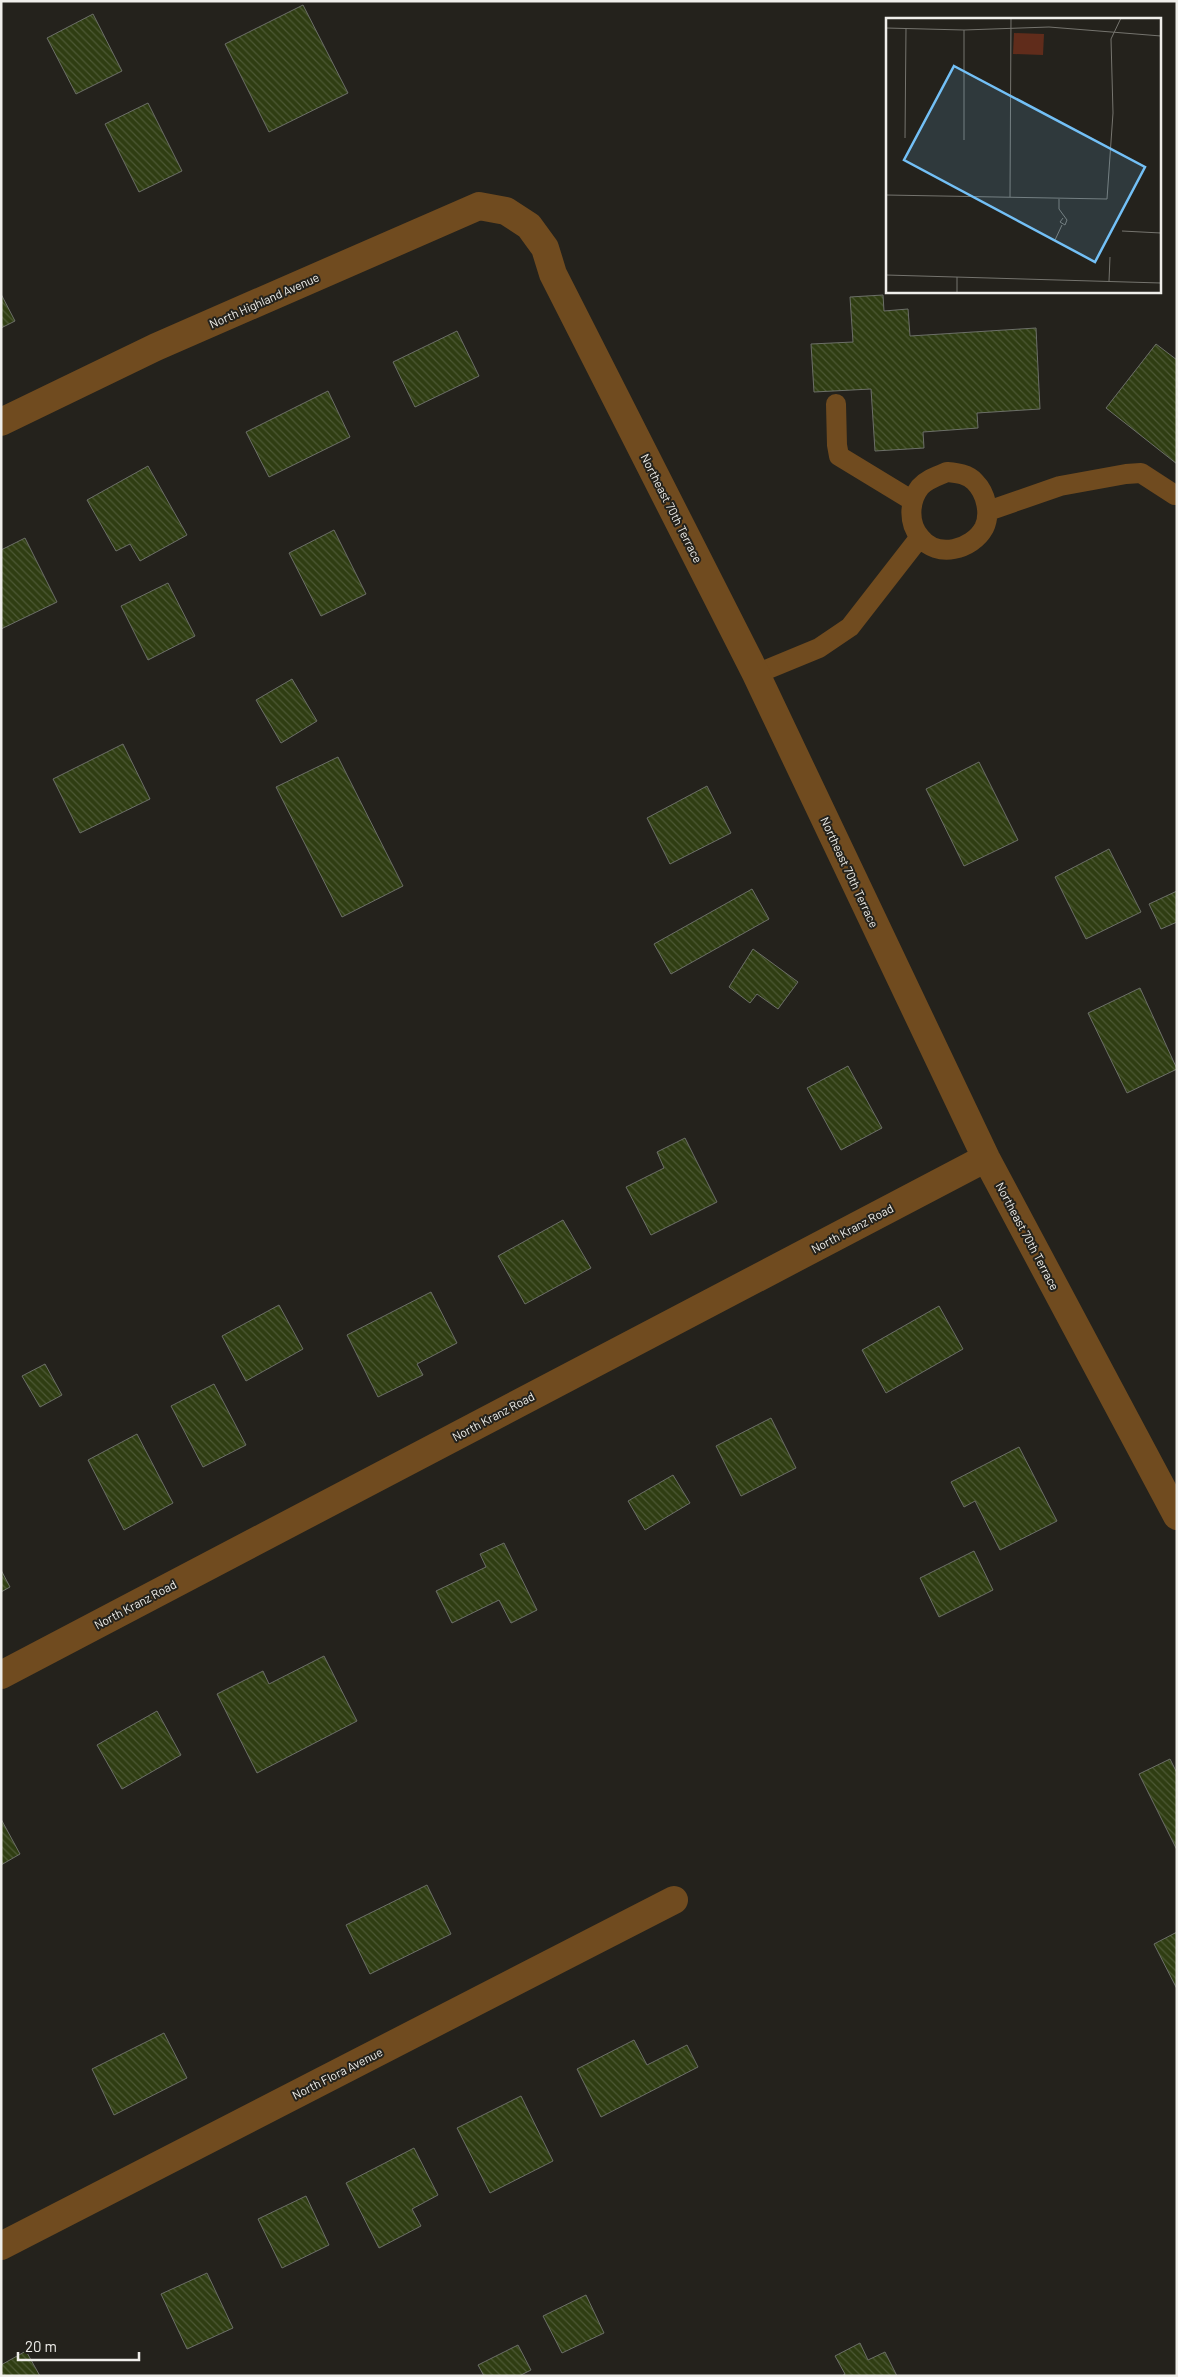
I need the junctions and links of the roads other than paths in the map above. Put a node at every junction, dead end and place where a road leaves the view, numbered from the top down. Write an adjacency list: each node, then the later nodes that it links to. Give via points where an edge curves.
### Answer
1 (529, 226): 3 (street, North Highland Avenue, via 506,211 479,206 156,347); 8 (street, Northeast 70th Terrace, via 546,248 553,274)
2 (836, 404): 5 (lane, via 839,456)
3 (1, 422)
4 (1175, 496): 6 (lane, via 1141,473 1126,474 1060,486)
5 (913, 501): 6 (lane, via 920,487 947,472 975,481); 7 (lane, via 913,525)
6 (988, 511): 7 (lane, via 984,527 974,541 957,549 942,550 930,546)
7 (920, 537): 8 (lane, via 850,627 819,648)
8 (756, 674): 9 (street, Northeast 70th Terrace)
9 (986, 1158): 10 (street, Northeast 70th Terrace); 11 (street, North Kranz Road)
10 (1177, 1516)
11 (1, 1675)
12 (674, 1900): 13 (street, North Flora Avenue)
13 (1, 2246)

